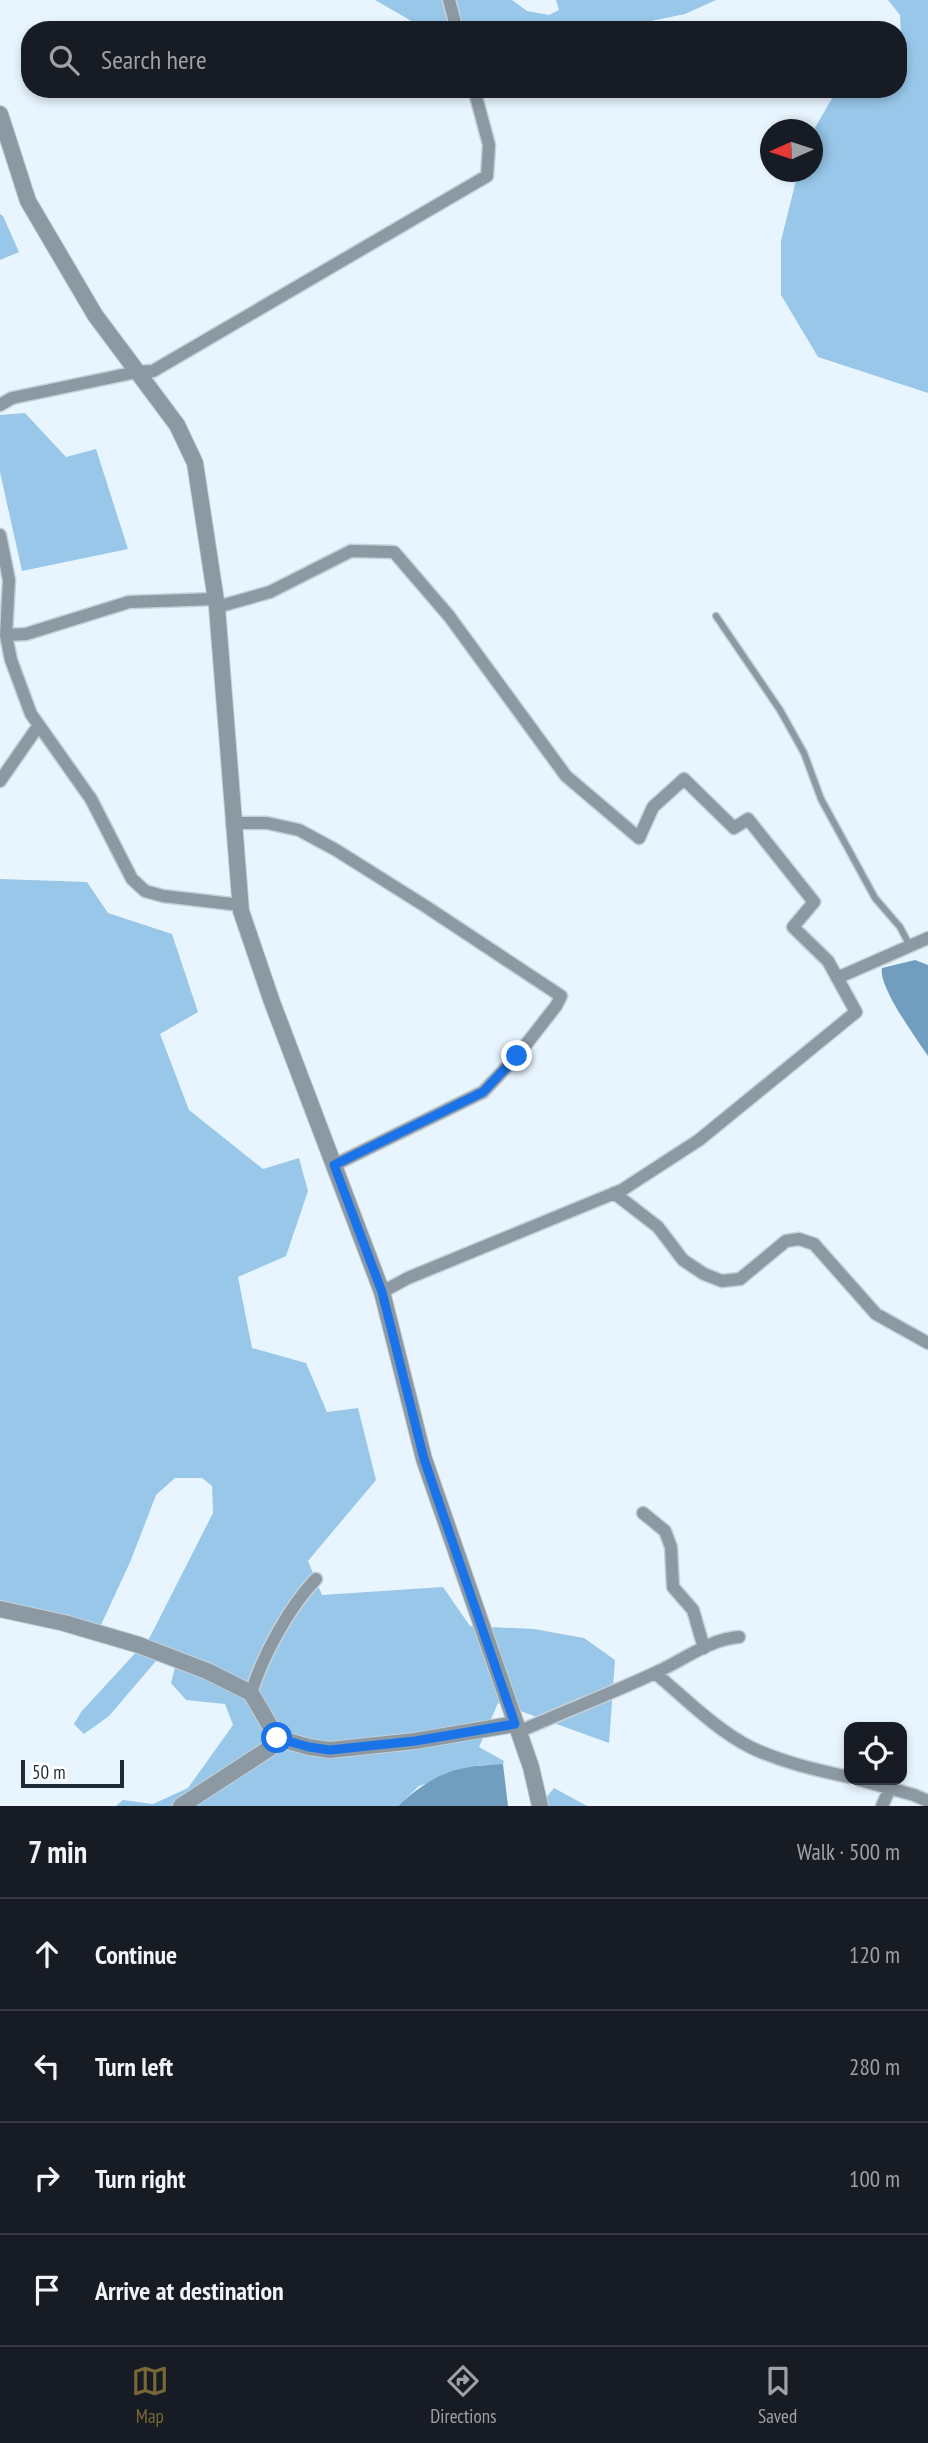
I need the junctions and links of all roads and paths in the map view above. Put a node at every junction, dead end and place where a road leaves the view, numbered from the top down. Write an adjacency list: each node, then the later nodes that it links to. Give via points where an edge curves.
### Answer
1 (449, 0): 2 (street)
2 (455, 21)
3 (476, 98): 5 (street, via 489,145 487,176 153,371)
4 (0, 114): 5 (street, via 28,201 95,315)
5 (137, 372): 6 (street, via 12,398); 8 (street, via 177,425 195,463)
6 (0, 405)
7 (0, 535): 10 (street, via 9,580)
8 (216, 603): 10 (street, via 130,602); 13 (street); 17 (street, via 270,592 351,551 394,552 449,616 566,776 639,838 653,807 684,779 734,828 748,819 814,902 793,927 828,961)
9 (716, 616): 16 (lane, via 780,710 804,753 821,799 875,898)
10 (5, 644): 11 (street)
11 (39, 725): 12 (street); 14 (street, via 91,799 132,879 145,891)
12 (0, 781)
13 (232, 823): 14 (street); 18 (street, via 267,823 299,830 561,996 517,1056 483,1092)
14 (240, 905): 18 (street)
15 (928, 938): 16 (street)
16 (910, 946): 17 (street)
17 (837, 978): 19 (street, via 856,1012 699,1140)
18 (334, 1165): 20 (street)
19 (614, 1193): 20 (street); 21 (street, via 658,1227 684,1260 722,1281 740,1279 786,1241 814,1244 876,1314)
20 (382, 1292): 29 (street, via 424,1459)
21 (928, 1343)
22 (643, 1513): 26 (street, via 664,1531 671,1547 673,1587 693,1610)
23 (316, 1578): 28 (street, via 288,1615)
24 (0, 1609): 28 (street, via 139,1645)
25 (739, 1637): 26 (street)
26 (704, 1647): 27 (street)
27 (655, 1673): 29 (street); 31 (street, via 750,1747 802,1767)
28 (251, 1693): 30 (street)
29 (517, 1728): 30 (street, via 330,1750); 36 (street)
30 (277, 1738): 35 (street, via 270,1748)
31 (844, 1776)
32 (879, 1785): 33 (street)
33 (890, 1788): 34 (street); 37 (street)
34 (928, 1801)
35 (181, 1806)
36 (540, 1806)
37 (882, 1806)

